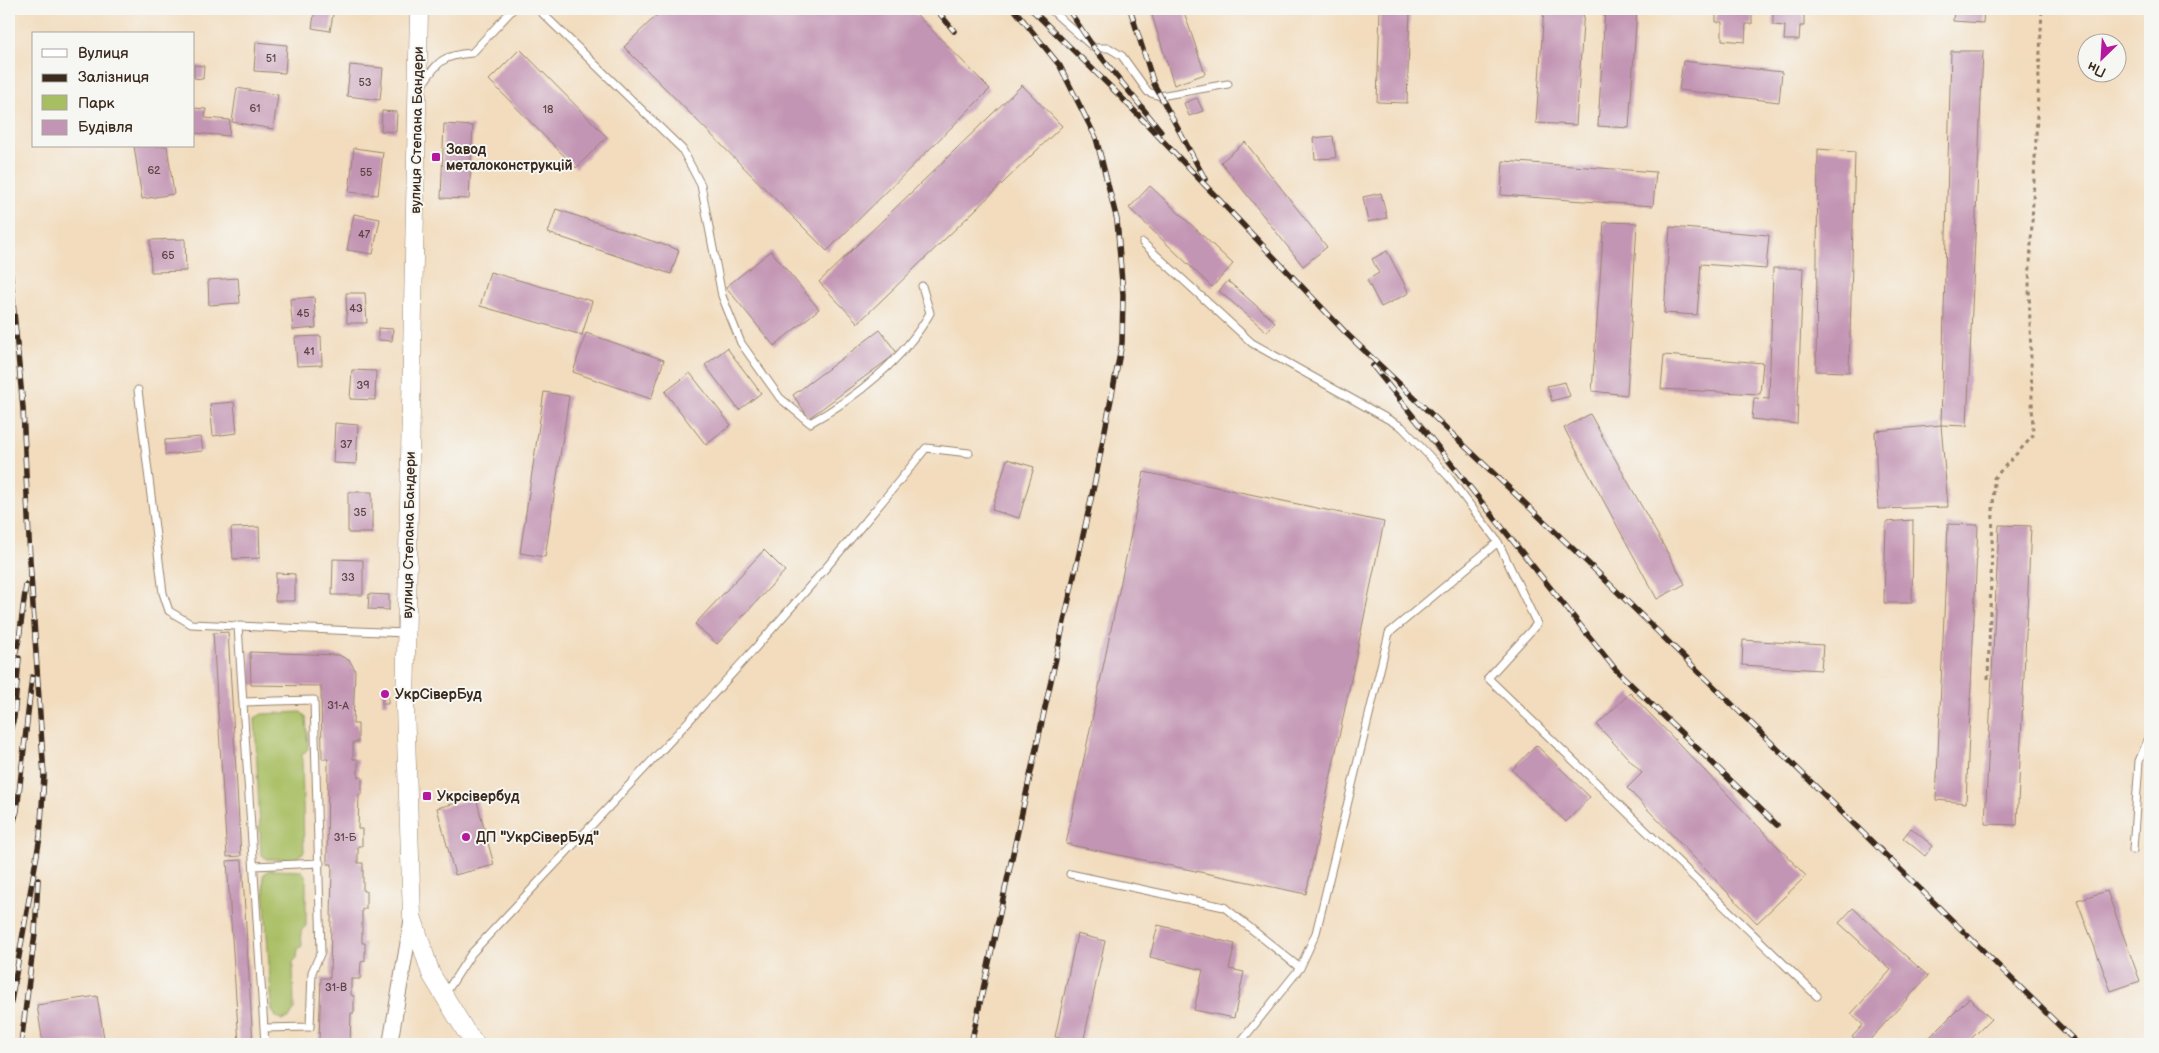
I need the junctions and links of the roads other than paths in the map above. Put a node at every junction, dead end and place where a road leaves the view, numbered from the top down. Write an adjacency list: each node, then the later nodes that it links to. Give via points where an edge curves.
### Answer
1 (419, 9): 6 (street, вулиця Степана Бандери)
2 (513, 9): 6 (lane, via 472,53 456,54 436,64)
3 (538, 9): 8 (lane, via 682,149 701,185 722,296 741,343 780,398 810,423 834,410 878,375 918,336 930,314)
4 (1050, 9): 5 (lane, via 1094,48 1109,48 1122,56 1148,92 1160,96)
5 (1228, 84)
6 (418, 91): 13 (street, вулиця Степана Бандери)
7 (1143, 243): 11 (lane, via 1252,343 1402,427 1448,476)
8 (922, 286)
9 (138, 390): 12 (lane, via 163,593 169,611 191,624)
10 (969, 453): 22 (lane, via 926,448 877,509 718,689 470,954)
11 (1498, 542): 21 (lane, via 1389,633 1316,933); 23 (lane, via 1537,624 1488,678)
12 (238, 626): 13 (lane); 14 (lane)
13 (407, 633): 20 (street, вулиця Степана Бандери, via 405,706)
14 (244, 702): 17 (lane, via 314,700); 18 (lane)
15 (2150, 735): 16 (lane, via 2140,761)
16 (2133, 850)
17 (320, 863): 18 (lane); 24 (lane, via 321,952 312,972 310,1027)
18 (254, 866): 24 (lane)
19 (1070, 874): 21 (lane, via 1224,907)
20 (412, 916): 22 (street, вулиця Степана Бандери, via 431,974); 26 (street)
21 (1300, 968): 28 (lane)
22 (444, 996): 27 (street, вулиця Степана Бандери)
23 (1817, 996)
24 (264, 1028): 25 (lane)
25 (265, 1044)
26 (390, 1044)
27 (476, 1044)
28 (1239, 1044)

